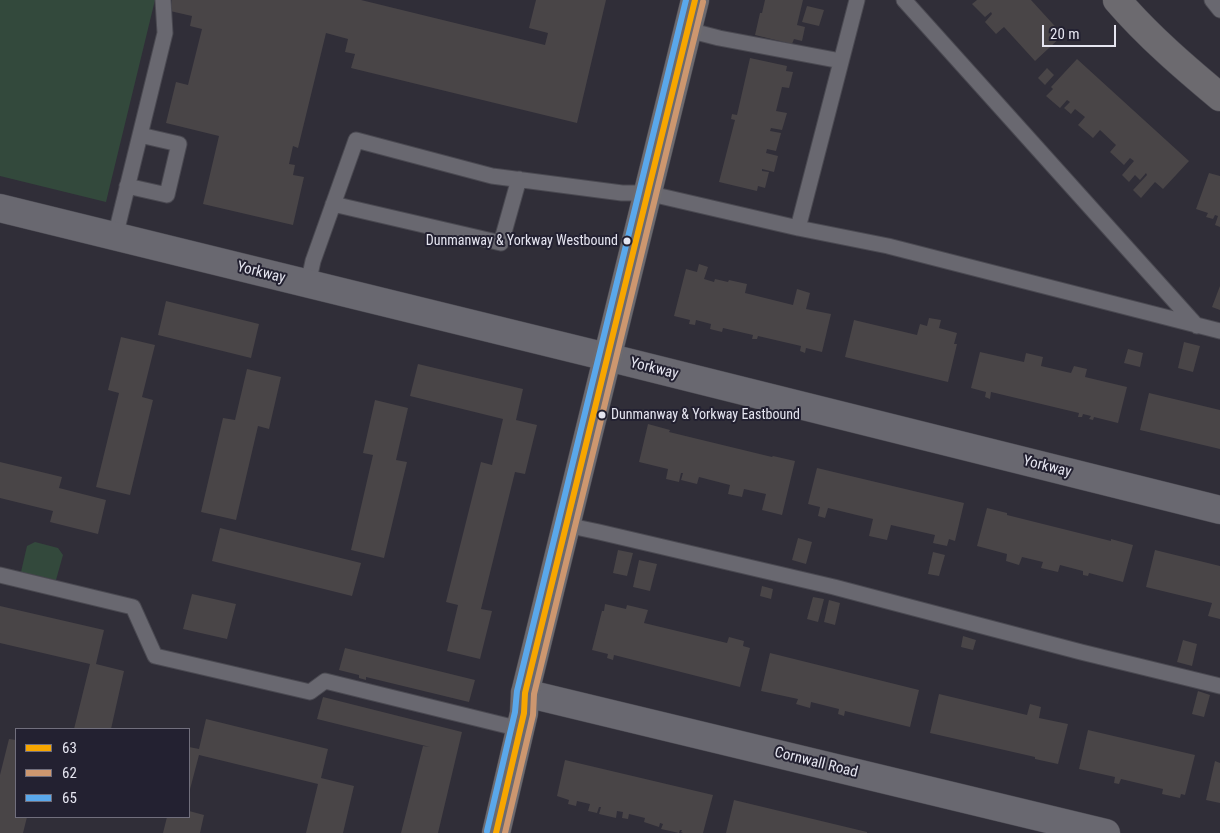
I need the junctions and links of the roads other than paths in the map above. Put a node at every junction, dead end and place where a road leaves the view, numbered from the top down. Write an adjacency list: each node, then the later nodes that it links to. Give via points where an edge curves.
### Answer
1 (163, 0): 11 (lane, via 165,33)
2 (695, 0): 8 (street)
3 (857, 0): 9 (lane)
4 (904, 0): 20 (lane)
5 (1117, 0): 10 (street, via 1179,63)
6 (1212, 0): 7 (lane)
7 (1220, 10)
8 (688, 30): 9 (lane); 14 (street)
9 (841, 61): 17 (lane)
10 (1220, 96)
11 (140, 135): 13 (lane); 13 (lane, via 179,144 167,195)
12 (519, 180): 14 (lane, via 622,194); 15 (lane, via 492,176 356,140); 15 (lane, via 501,243)
13 (127, 186): 18 (lane)
14 (647, 193): 17 (lane); 22 (street)
15 (333, 204): 19 (lane)
16 (0, 208): 18 (street, Yorkway)
17 (798, 228): 20 (lane, via 888,246)
18 (114, 237): 19 (street, Yorkway)
19 (308, 284): 22 (street, Yorkway)
20 (1197, 326): 21 (lane)
21 (1220, 331)
22 (607, 357): 23 (street, Yorkway); 24 (street)
23 (1220, 510)
24 (566, 526): 26 (lane, via 834,587); 27 (street)
25 (0, 575): 28 (lane, via 133,607 155,656 310,692 325,681)
26 (1220, 686)
27 (525, 693): 28 (street); 30 (street, Cornwall Road)
28 (520, 729): 29 (street)
29 (496, 833)
30 (1106, 833)

